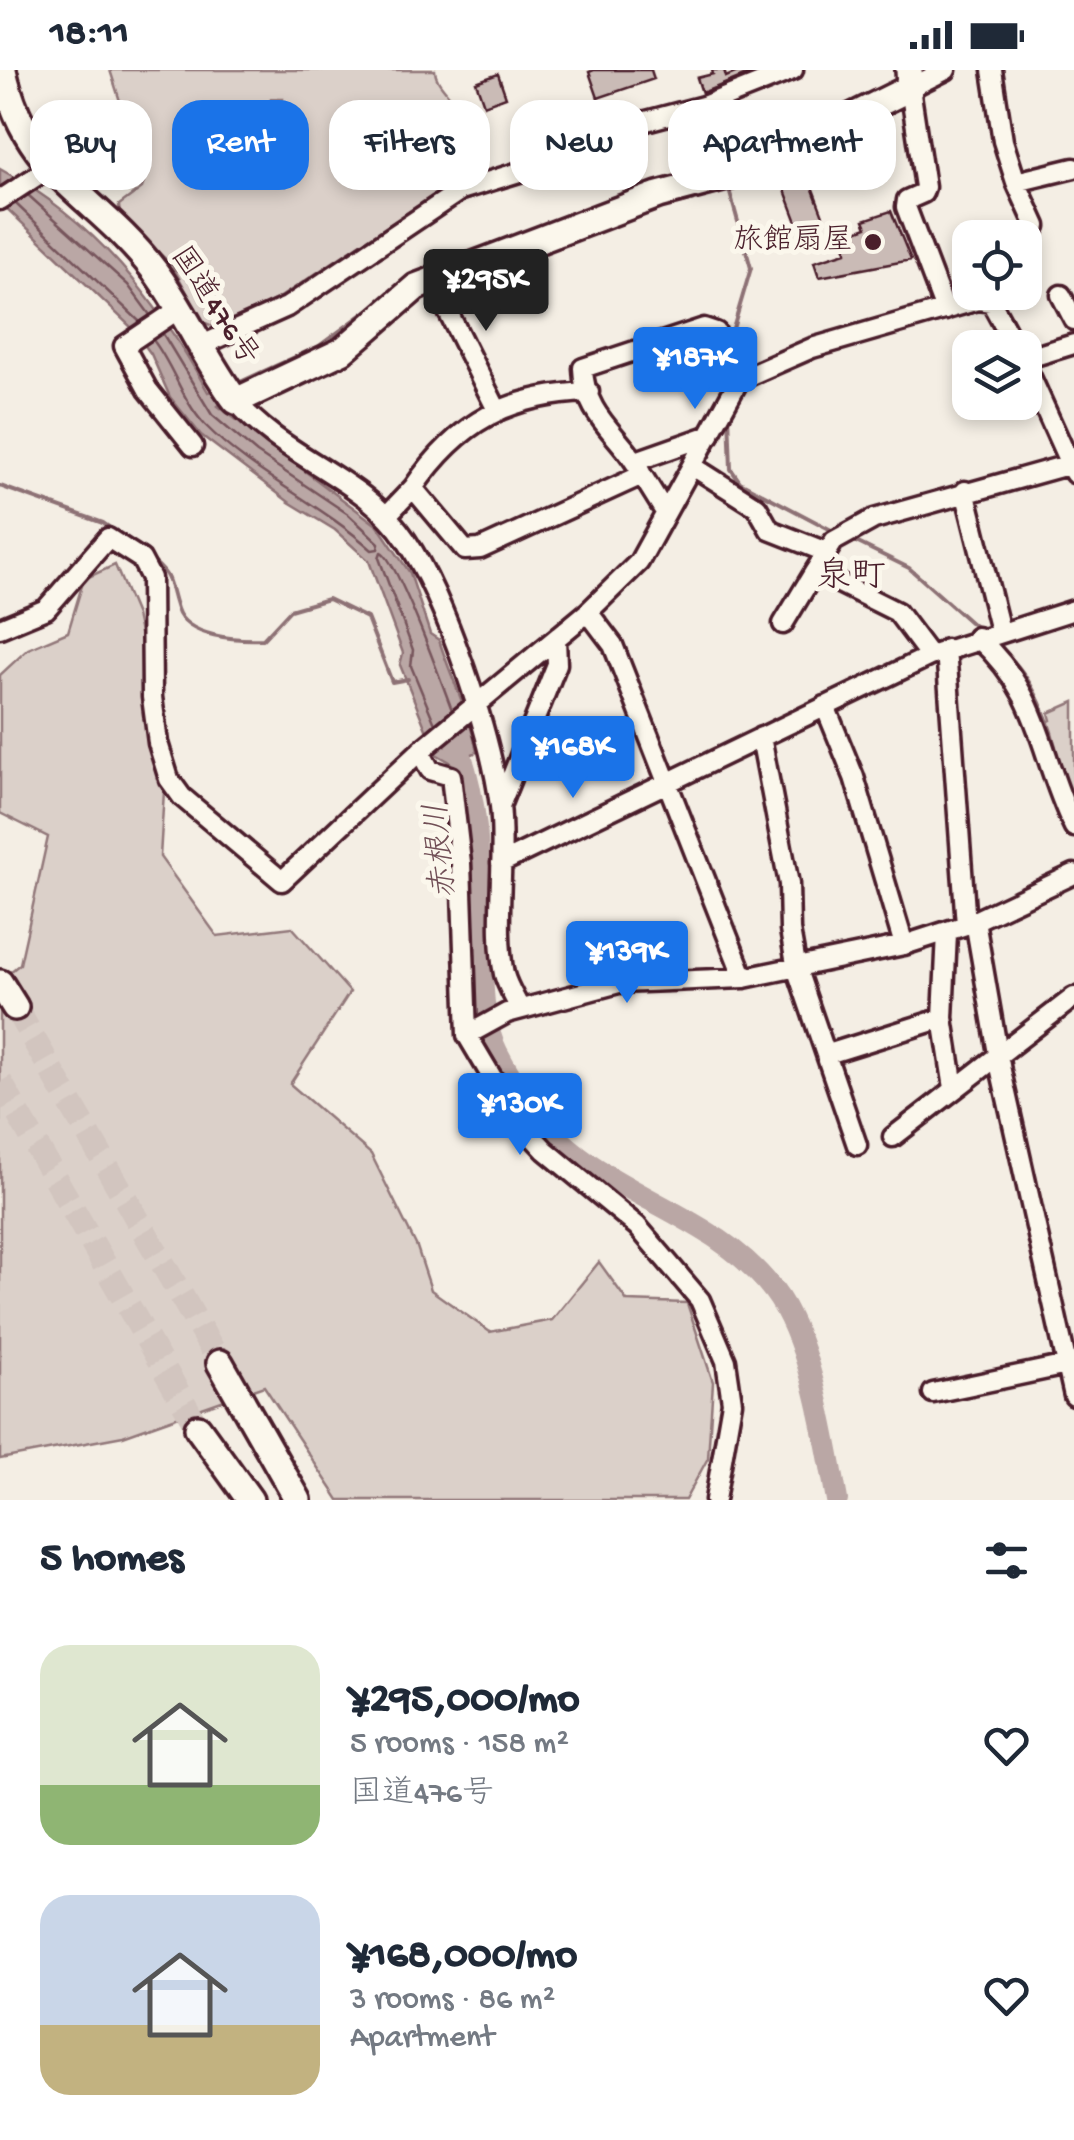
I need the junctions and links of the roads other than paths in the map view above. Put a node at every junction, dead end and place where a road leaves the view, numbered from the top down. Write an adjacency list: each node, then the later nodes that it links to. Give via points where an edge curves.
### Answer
1 (3, 70): 6 (highway, 国道476号)
2 (793, 70): 20 (street, via 703,106 631,124 578,154 461,190 287,307)
3 (946, 70): 5 (street)
4 (992, 70): 9 (street)
5 (910, 79): 13 (highway, 国道476号, via 734,175 658,195); 15 (street, via 924,187 906,207)
6 (30, 142)
7 (1074, 168): 9 (street)
8 (30, 181): 11 (street)
9 (1016, 182): 12 (street)
10 (67, 190): 16 (highway, 国道476号, via 123,234)
11 (0, 200)
12 (1033, 220)
13 (432, 280): 24 (highway, 国道476号, via 342,352); 26 (street)
14 (1060, 295): 17 (street)
15 (945, 310): 18 (street, via 991,302); 22 (street, via 812,348)
16 (176, 311): 20 (highway, 国道476号); 28 (street, via 124,346 148,390)
17 (1074, 320)
18 (1006, 330)
19 (1074, 344): 21 (street)
20 (200, 346): 24 (highway, 国道476号)
21 (1042, 356)
22 (739, 380): 23 (street, via 722,368 716,332 704,328 583,368); 27 (street)
23 (589, 392): 26 (street, via 542,394); 30 (street, via 603,427)
24 (236, 401): 35 (street)
25 (1042, 401): 31 (street)
26 (497, 410): 32 (street, via 437,453)
27 (710, 435): 29 (street); 30 (street)
28 (193, 446)
29 (694, 467): 34 (street); 36 (street, via 757,507 770,530)
30 (639, 468): 32 (street, via 480,549 465,550); 34 (street)
31 (1072, 469): 33 (street)
32 (413, 488): 35 (street)
33 (965, 491): 36 (street, via 874,519); 42 (street)
34 (665, 512): 39 (street, via 639,562)
35 (388, 514): 47 (street, via 419,560)
36 (826, 552): 37 (street)
37 (815, 571): 40 (street); 45 (street, via 897,612)
38 (1074, 610): 42 (street)
39 (588, 612): 44 (street); 50 (street, via 613,645)
40 (783, 624)
41 (0, 628): 49 (street, via 46,609 108,538 140,559 150,578 152,697 169,778 182,798 282,880)
42 (1000, 630): 43 (street)
43 (977, 637): 45 (street); 52 (street, via 1004,662 1039,721 1052,781)
44 (556, 639): 47 (street); 51 (street, via 557,664)
45 (938, 652): 46 (street); 55 (street)
46 (825, 706): 48 (street); 57 (street, via 854,777)
47 (473, 707): 49 (street); 51 (street)
48 (761, 737): 50 (street); 58 (street, via 789,884)
49 (423, 748): 65 (street, via 430,770 451,776)
50 (666, 783): 53 (street); 59 (street)
51 (500, 806): 53 (street)
52 (1074, 827)
53 (502, 863): 63 (street, via 504,974)
54 (1074, 874): 55 (street)
55 (970, 923): 56 (street); 67 (street)
56 (946, 932): 57 (street); 64 (street)
57 (904, 945): 58 (street)
58 (797, 970): 59 (street); 66 (street)
59 (744, 978): 63 (street, via 619,982)
60 (0, 983): 62 (highway)
61 (1074, 997): 67 (street)
62 (15, 1007)
63 (514, 1011): 65 (street)
64 (943, 1018): 66 (street); 68 (street)
65 (470, 1033): 78 (street, via 518,1121 637,1226 700,1300 726,1360 732,1402)
66 (828, 1054): 70 (street)
67 (998, 1054): 68 (street); 72 (street)
68 (954, 1088): 69 (street)
69 (893, 1137)
70 (857, 1144)
71 (220, 1363): 77 (highway)
72 (1067, 1365): 73 (street); 74 (street)
73 (933, 1393)
74 (1074, 1396)
75 (198, 1428): 76 (highway)
76 (250, 1500)
77 (298, 1500)
78 (715, 1500)

